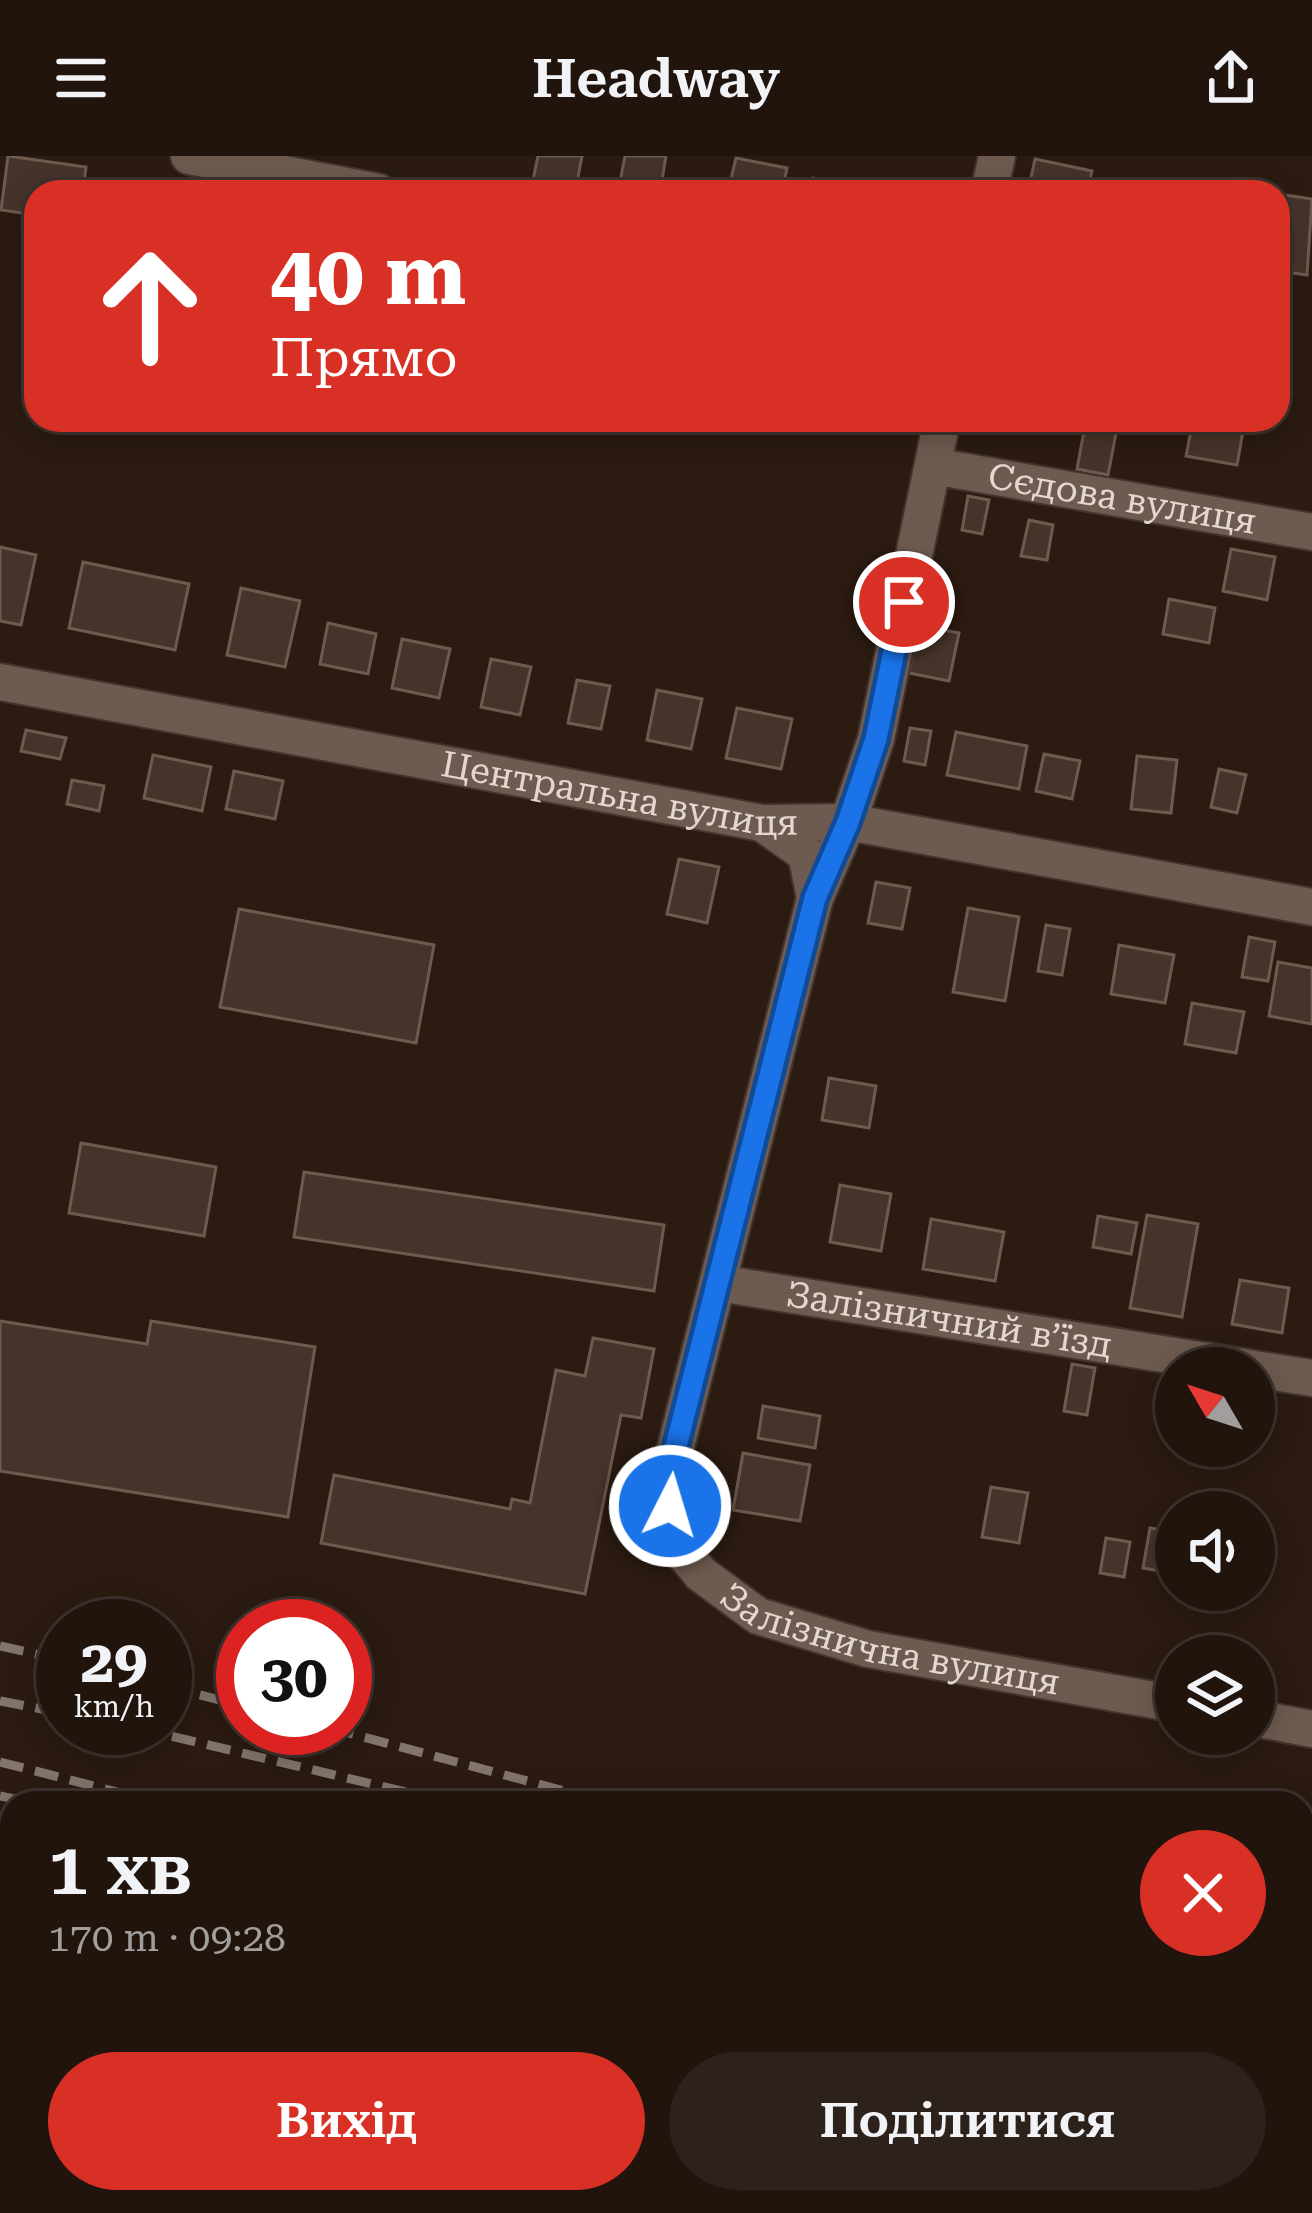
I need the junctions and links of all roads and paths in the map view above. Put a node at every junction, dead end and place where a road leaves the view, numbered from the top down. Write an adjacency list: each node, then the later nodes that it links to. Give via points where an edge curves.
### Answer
1 (189, 156): 2 (street)
2 (315, 180)
3 (940, 432): 4 (street, Залізнична вулиця)
4 (933, 466): 5 (street, Сєдова вулиця); 7 (street, Залізнична вулиця, via 876,739)
5 (1312, 532)
6 (0, 682): 8 (street, Центральна вулиця)
7 (848, 822): 8 (street, Центральна вулиця); 9 (street, Залізнична вулиця); 10 (street, Центральна вулиця)
8 (762, 823): 9 (street, via 806,854)
9 (815, 898): 11 (street, Залізнична вулиця)
10 (1312, 907)
11 (718, 1283): 12 (street, Залізничний в’їзд); 15 (street, Залізнична вулиця, via 669,1474 672,1539 701,1574 758,1616 868,1649)
12 (1155, 1353)
13 (1275, 1372): 14 (street, Залізничний в’їзд)
14 (1312, 1378)
15 (1155, 1700)
16 (1275, 1722): 17 (street)
17 (1312, 1729)

